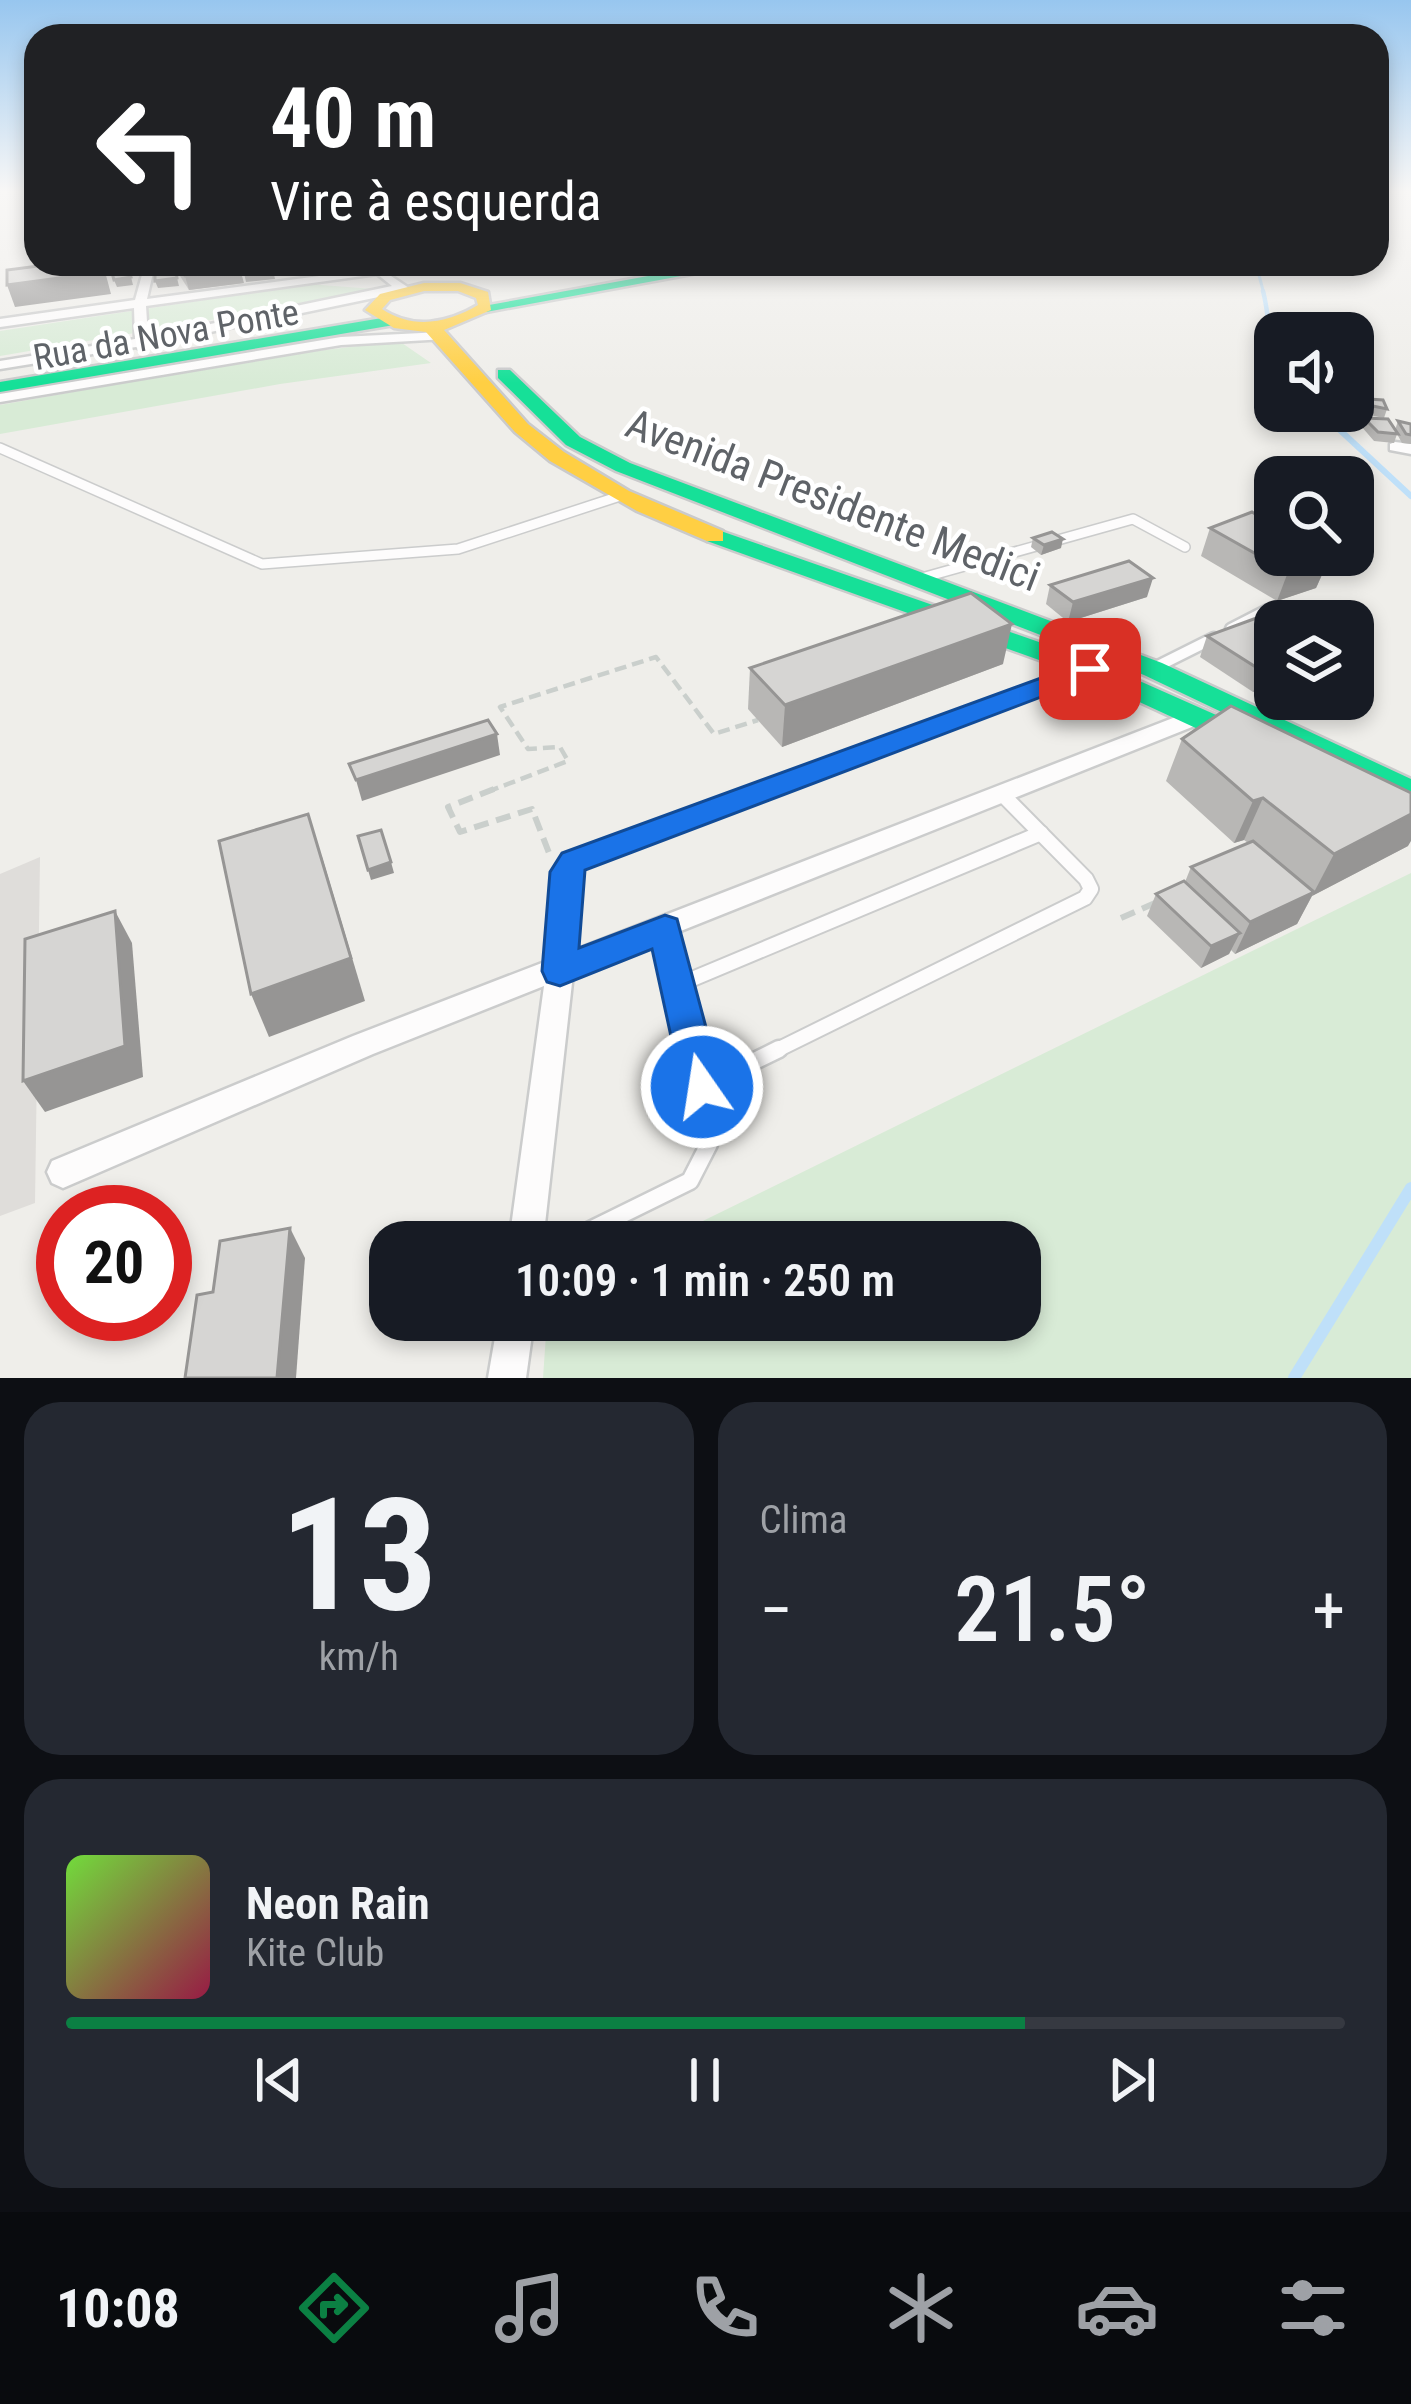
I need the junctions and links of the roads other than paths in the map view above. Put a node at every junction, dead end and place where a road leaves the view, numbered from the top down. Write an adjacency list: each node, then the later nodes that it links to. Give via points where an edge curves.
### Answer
1 (147, 276): 10 (street)
2 (308, 276): 7 (street)
3 (329, 276): 7 (street)
4 (392, 276): 9 (street)
5 (536, 276): 8 (street)
6 (570, 276): 8 (street)
7 (310, 279): 10 (street)
8 (472, 283): 9 (street); 13 (street)
9 (411, 288): 11 (street); 14 (street, Rua da Nova Ponte)
10 (140, 303): 12 (street); 14 (street)
11 (382, 313): 13 (street); 14 (street); 16 (street)
12 (0, 323)
13 (444, 328): 17 (street); 19 (street, Avenida Presidente Medici, via 533,439); 21 (street, Avenida Presidente Medici, via 573,441)
14 (142, 344): 15 (street)
15 (0, 367)
16 (0, 387)
17 (0, 398)
18 (0, 448): 19 (lane, via 262,564 458,549)
19 (618, 497): 23 (street, Avenida Presidente Medici)
20 (1185, 548): 21 (lane, via 1133,519)
21 (915, 580): 24 (street, Avenida Presidente Medici)
22 (1254, 617): 24 (lane)
23 (1090, 669): 25 (street, Avenida Presidente Medici); 31 (street, via 584,855 567,872)
24 (1154, 669): 26 (street, Avenida Presidente Medici)
25 (1198, 716): 27 (street); 28 (street, Avenida Presidente Medici)
26 (1411, 791)
27 (1002, 794): 29 (lane); 30 (street)
28 (1377, 807)
29 (1041, 833): 32 (lane); 33 (lane, via 1086,880 1085,898)
30 (665, 929): 31 (street); 32 (lane)
31 (560, 971): 34 (street); 35 (street)
32 (678, 985): 33 (lane)
33 (702, 1087): 36 (lane, via 709,1144 690,1181)
34 (63, 1172)
35 (529, 1221)
36 (609, 1221)
37 (513, 1341): 38 (street)
38 (507, 1378)

